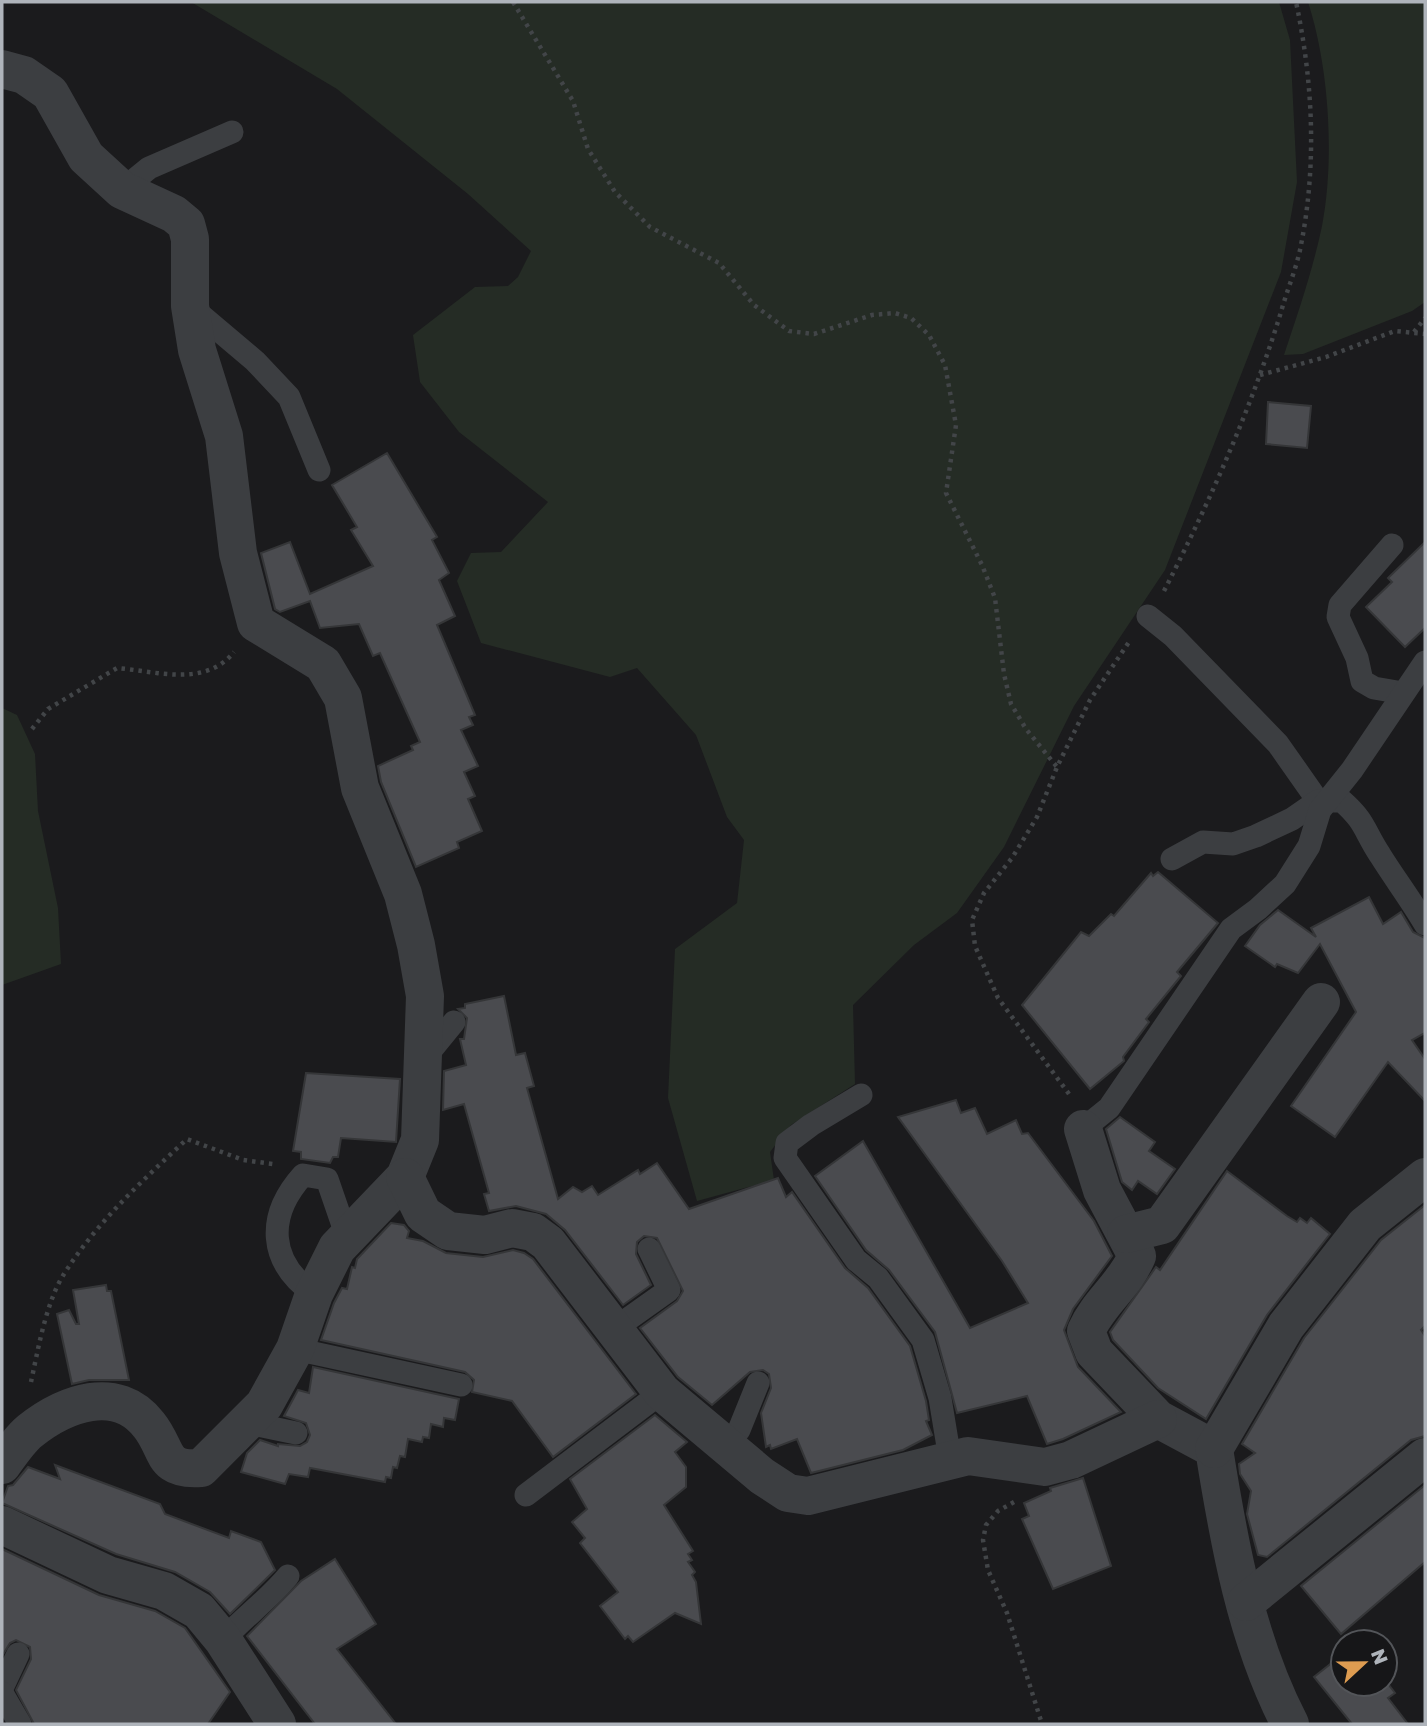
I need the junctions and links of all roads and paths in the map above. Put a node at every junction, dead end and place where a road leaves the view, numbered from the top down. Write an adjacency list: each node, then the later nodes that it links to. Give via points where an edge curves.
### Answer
1 (513, 2): 18 (path, via 573,101 588,149 615,192 650,227 719,263 754,305 789,331 814,334 872,315 895,313 911,318 929,335 945,365 956,425 946,493 995,598 1011,704)
2 (1296, 2): 10 (path, via 1310,86 1312,148 1301,246)
3 (2, 69): 5 (street, via 24,75 50,93 86,157)
4 (232, 132): 5 (lane, via 149,168)
5 (122, 190): 6 (street, via 186,224)
6 (190, 306): 11 (lane, via 289,397); 14 (street, via 197,350 224,436 238,553)
7 (1425, 318): 8 (path)
8 (1414, 332): 9 (path); 10 (path, via 1395,331)
9 (1425, 334)
10 (1259, 375): 13 (path, via 1194,534)
11 (319, 470)
12 (1392, 545): 16 (lane, via 1340,605 1338,617 1362,681)
13 (1148, 616): 18 (path, via 1090,700); 19 (lane, via 1278,744)
14 (256, 623): 17 (path, via 230,657 198,673 170,677 117,668 48,709); 24 (street, via 323,664 343,698 360,788 403,894 416,945 425,996)
15 (1425, 662): 16 (lane)
16 (1402, 693): 19 (lane, via 1352,770)
17 (32, 729)
18 (1057, 767): 26 (path, via 1038,817 984,893 972,920 975,946 998,998 1068,1090)
19 (1322, 801): 20 (lane, via 1256,836 1233,844 1203,842); 21 (lane, via 1342,801 1362,819 1378,854); 26 (lane, via 1308,846 1286,884 1231,929 1109,1108)
20 (1172, 859)
21 (1425, 925)
22 (1321, 1002): 30 (street, via 1162,1224)
23 (454, 1022): 24 (lane)
24 (423, 1060): 28 (street, via 420,1140)
25 (862, 1095): 46 (lane, via 787,1143 785,1158 856,1260 878,1278 923,1340 940,1398)
26 (1083, 1129): 30 (street, via 1102,1190)
27 (303, 1175): 31 (lane, via 327,1179); 33 (lane, via 286,1194 277,1228 280,1258 294,1280); 41 (path, via 291,1167 243,1160 187,1139 116,1206 63,1276 41,1335 30,1386)
28 (405, 1177): 31 (street); 34 (street, via 423,1214 448,1231 485,1234 512,1228 533,1232 548,1243)
29 (1425, 1177): 44 (street, via 1365,1225 1333,1265 1286,1326)
30 (1126, 1234): 39 (street, via 1138,1256 1128,1278 1093,1315 1086,1331 1094,1352)
31 (347, 1237): 33 (street)
32 (649, 1249): 34 (lane, via 669,1290)
33 (314, 1294): 35 (street)
34 (614, 1329): 38 (street)
35 (295, 1349): 37 (lane); 40 (street, via 264,1405)
36 (758, 1383): 43 (lane, via 739,1430)
37 (461, 1385)
38 (662, 1392): 43 (street); 49 (lane)
39 (1158, 1419): 44 (street); 48 (street, via 1071,1460)
40 (248, 1423): 41 (street, via 201,1468 184,1469 168,1461 149,1425 128,1405 94,1399); 42 (lane)
41 (29, 1432): 47 (street)
42 (296, 1433)
43 (726, 1443): 46 (street, via 788,1493 808,1496)
44 (1214, 1449): 52 (street, via 1230,1548)
45 (1425, 1457): 52 (street)
46 (950, 1459): 48 (street, via 968,1456)
47 (2, 1465)
48 (1045, 1467): 58 (path, via 1043,1480 998,1511 986,1525 983,1540 988,1570 1007,1613)
49 (526, 1495)
50 (2, 1525): 53 (street, via 108,1575 164,1591 199,1611)
51 (288, 1577): 53 (lane)
52 (1246, 1602): 59 (street, via 1270,1685)
53 (223, 1640): 57 (street)
54 (18, 1654): 55 (lane)
55 (2, 1690): 56 (lane)
56 (20, 1724)
57 (277, 1724)
58 (1042, 1724)
59 (1290, 1724)

